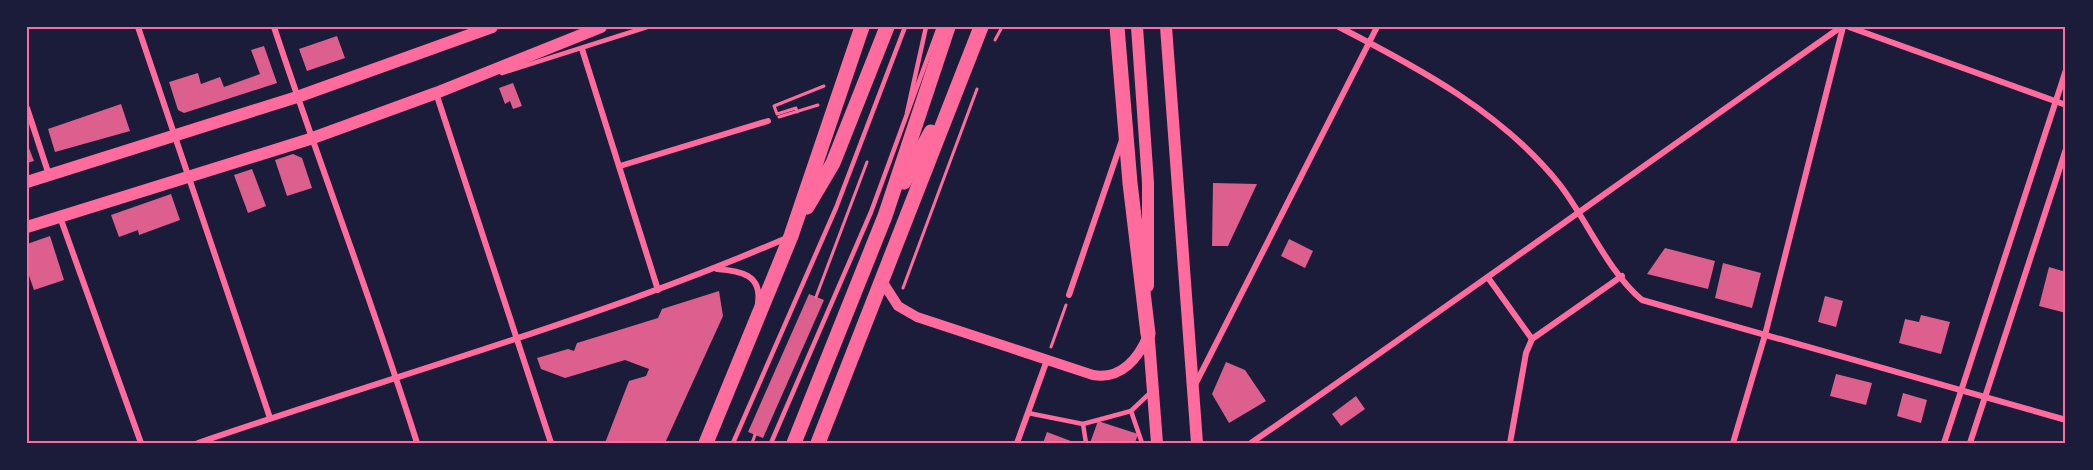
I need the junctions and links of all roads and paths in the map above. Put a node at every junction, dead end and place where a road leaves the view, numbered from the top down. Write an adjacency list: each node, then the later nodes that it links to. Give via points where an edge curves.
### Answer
1 (138, 27): 36 (street)
2 (274, 27): 28 (street)
3 (490, 27): 28 (main road)
4 (602, 27): 27 (main road)
5 (647, 27): 23 (lane)
6 (862, 27): 29 (highway)
7 (887, 27): 48 (highway, via 833,162)
8 (905, 27): 79 (lane, via 836,208)
9 (927, 27): 35 (lane)
10 (939, 27): 35 (lane)
11 (948, 27): 45 (highway)
12 (981, 27): 25 (highway)
13 (1002, 27): 22 (path)
14 (1117, 27): 34 (highway)
15 (1137, 27): 58 (main road, via 1148,183)
16 (1166, 27): 64 (main road)
17 (1339, 27): 21 (street)
18 (1377, 27): 21 (street)
19 (1842, 27): 44 (street); 59 (street)
20 (1849, 27): 30 (street)
21 (1370, 43): 44 (street, via 1441,82 1476,107 1559,184); 64 (street)
22 (993, 44)
23 (582, 48): 27 (lane); 39 (street)
24 (2066, 70): 30 (street)
25 (962, 76): 45 (highway); 52 (highway)
26 (979, 83): 54 (path)
27 (436, 93): 37 (main road); 61 (street)
28 (297, 97): 36 (main road); 37 (street)
29 (838, 99): 33 (path); 48 (highway)
30 (2054, 101): 31 (street); 66 (street)
31 (2066, 105)
32 (27, 108): 40 (street)
33 (768, 121): 39 (street)
34 (1126, 128): 55 (street); 58 (highway)
35 (903, 130): 81 (lane)
36 (175, 135): 40 (main road); 41 (street)
37 (310, 139): 41 (main road); 63 (street)
38 (2066, 149): 67 (street)
39 (620, 166): 53 (street)
40 (49, 175): 42 (main road)
41 (190, 177): 46 (main road); 70 (street)
42 (27, 182)
43 (856, 198): 56 (path)
44 (1578, 212): 50 (street); 51 (street)
45 (885, 216): 82 (highway)
46 (60, 217): 47 (main road); 74 (street)
47 (27, 227)
48 (791, 236): 49 (street); 57 (highway)
49 (716, 268): 53 (street); 57 (street, via 737,270 755,282 759,297)
50 (1622, 276): 59 (street, via 1642,300); 60 (street)
51 (1489, 279): 60 (street); 89 (street)
52 (882, 281): 62 (street, via 905,312); 83 (highway)
53 (658, 290): 61 (street)
54 (901, 294)
55 (1069, 295): 62 (path)
56 (816, 297)
57 (756, 321): 78 (highway)
58 (1148, 334): 62 (street, via 1137,356 1108,376); 65 (main road)
59 (1765, 335): 66 (street); 91 (street)
60 (1532, 339): 90 (street)
61 (517, 340): 63 (street); 77 (street)
62 (1047, 360): 69 (street)
63 (396, 377): 70 (street); 76 (street)
64 (1194, 388): 88 (main road)
65 (1153, 390): 68 (lane); 87 (main road)
66 (1960, 390): 67 (street); 92 (street)
67 (1985, 397): 71 (street); 93 (street)
68 (1131, 411): 72 (lane); 86 (lane)
69 (1028, 413): 72 (lane); 84 (street)
70 (270, 418): 75 (street)
71 (2066, 420)
72 (1083, 424): 85 (lane)
73 (755, 435): 80 (path)
74 (141, 443)
75 (198, 443)
76 (417, 443)
77 (551, 443)
78 (706, 443)
79 (733, 443)
80 (752, 443)
81 (771, 443)
82 (794, 443)
83 (818, 443)
84 (1017, 443)
85 (1086, 443)
86 (1142, 443)
87 (1157, 443)
88 (1197, 443)
89 (1251, 443)
90 (1510, 443)
91 (1733, 443)
92 (1944, 443)
93 (1970, 443)

